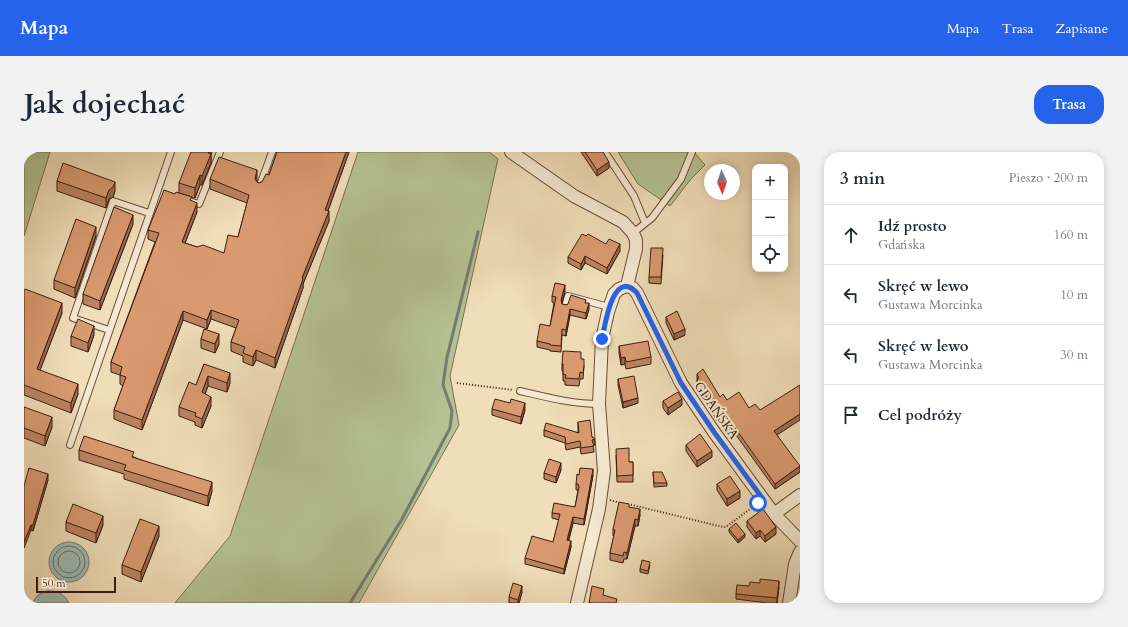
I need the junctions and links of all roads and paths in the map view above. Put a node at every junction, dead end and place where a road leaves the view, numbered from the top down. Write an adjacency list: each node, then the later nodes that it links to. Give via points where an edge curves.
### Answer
1 (170, 152): 8 (lane)
2 (220, 152): 10 (lane, via 199,204)
3 (272, 152): 7 (lane)
4 (510, 152): 13 (street, via 574,196 624,222)
5 (605, 152): 12 (lane, via 634,196)
6 (692, 152): 12 (lane, via 681,179 652,218)
7 (259, 188)
8 (157, 190): 9 (lane); 11 (lane)
9 (164, 192)
10 (185, 200)
11 (150, 213): 17 (lane); 17 (lane, via 113,201 73,318)
12 (644, 223): 13 (lane)
13 (633, 233): 14 (street, via 636,249)
14 (627, 286): 16 (street, via 614,294); 24 (street, GDAŃSKA, via 637,293 681,383)
15 (565, 307): 16 (lane, via 568,296)
16 (609, 307): 20 (street, via 602,339)
17 (109, 330): 21 (lane)
18 (457, 383): 19 (path)
19 (520, 391): 20 (lane, via 563,401)
20 (599, 404): 23 (street, via 604,471)
21 (70, 445)
22 (800, 495): 25 (street)
23 (600, 499): 24 (path, via 723,527); 28 (street)
24 (763, 499): 25 (street, GDAŃSKA)
25 (774, 514): 26 (street, GDAŃSKA)
26 (800, 541)
27 (800, 552): 29 (street, via 795,564)
28 (577, 603)
29 (789, 603)

